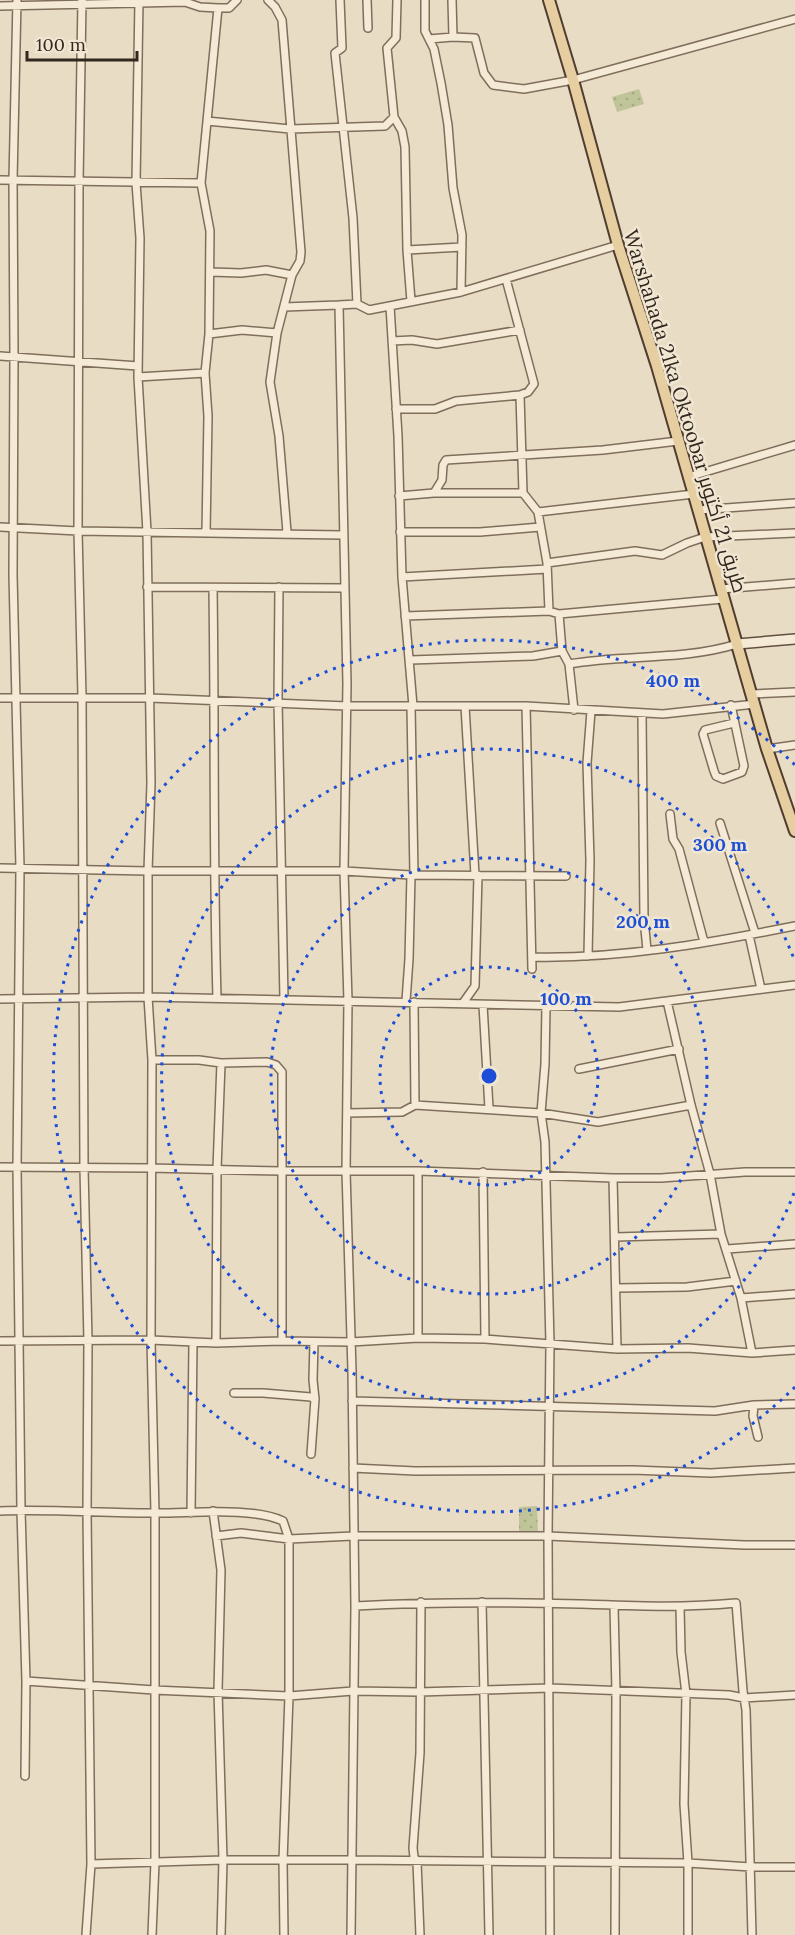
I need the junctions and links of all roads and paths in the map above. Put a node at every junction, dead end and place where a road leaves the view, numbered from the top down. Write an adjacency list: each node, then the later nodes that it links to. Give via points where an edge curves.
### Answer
1 (237, 0): 13 (street, via 230,8)
2 (268, 0): 22 (street, via 282,20)
3 (340, 0): 21 (street, via 342,48 335,53)
4 (368, 0): 15 (street)
5 (397, 0): 19 (street, via 396,38 387,48)
6 (425, 0): 17 (street, via 425,31)
7 (453, 0): 16 (street)
8 (549, 0): 18 (main road, Warshahada 21ka Oktoobar طريق 21 أكتوبر)
9 (82, 2): 10 (street); 11 (street); 25 (street)
10 (138, 2): 13 (street, via 185,2); 26 (street)
11 (17, 3): 12 (street); 24 (street)
12 (0, 6)
13 (218, 8): 20 (street)
14 (795, 19): 18 (street)
15 (368, 28)
16 (453, 38): 17 (street); 18 (street, via 475,38 484,73 493,85 524,89)
17 (429, 39): 29 (street, via 448,125)
18 (573, 80): 28 (main road, Warshahada 21ka Oktoobar طريق 21 أكتوبر)
19 (394, 117): 21 (street, via 385,126); 30 (street, via 405,147)
20 (207, 122): 22 (street); 27 (street)
21 (344, 126): 22 (street); 36 (street)
22 (290, 129): 32 (street, via 301,252)
23 (0, 180): 24 (street)
24 (13, 180): 25 (street); 45 (street)
25 (79, 182): 26 (street); 46 (street)
26 (136, 183): 27 (street); 47 (street, via 140,238)
27 (201, 183): 31 (street, via 210,231)
28 (618, 245): 33 (street); 52 (main road, Warshahada 21ka Oktoobar طريق 21 أكتوبر)
29 (462, 247): 30 (street); 34 (street)
30 (407, 249): 35 (street)
31 (210, 272): 32 (street, via 266,270); 42 (street)
32 (292, 275): 39 (street)
33 (506, 279): 34 (street); 40 (street)
34 (461, 292): 35 (street)
35 (411, 301): 38 (street)
36 (357, 304): 37 (street); 38 (street, via 369,310)
37 (339, 305): 39 (street); 72 (street)
38 (390, 306): 43 (street)
39 (284, 307): 41 (street)
40 (520, 330): 43 (street, via 437,344); 50 (street, via 534,384)
41 (277, 333): 42 (street, via 242,330); 68 (street, via 270,382)
42 (209, 334): 48 (street)
43 (392, 341): 51 (street)
44 (0, 356): 45 (street)
45 (14, 356): 46 (street); 64 (street)
46 (79, 360): 47 (street); 66 (street)
47 (138, 366): 49 (street)
48 (205, 373): 49 (street); 70 (street)
49 (138, 377): 67 (street)
50 (520, 395): 51 (street, via 456,401 435,409); 54 (street)
51 (396, 409): 59 (street)
52 (678, 441): 54 (street); 55 (main road, Warshahada 21ka Oktoobar طريق 21 أكتوبر)
53 (795, 445): 55 (street)
54 (523, 454): 56 (street, via 446,460 442,480); 57 (street)
55 (688, 477): 58 (main road, Warshahada 21ka Oktoobar طريق 21 أكتوبر)
56 (434, 493): 57 (street); 59 (street)
57 (523, 493): 62 (street)
58 (693, 494): 61 (main road, Warshahada 21ka Oktoobar طريق 21 أكتوبر); 62 (street)
59 (399, 496): 69 (street)
60 (795, 504): 61 (street)
61 (698, 510): 73 (main road, Warshahada 21ka Oktoobar طريق 21 أكتوبر)
62 (538, 512): 65 (street)
63 (0, 527): 64 (street)
64 (14, 527): 66 (street); 91 (street)
65 (540, 527): 69 (street); 74 (street)
66 (78, 531): 67 (street); 92 (street)
67 (147, 532): 70 (street); 77 (street)
68 (287, 532): 70 (street); 72 (street)
69 (400, 532): 75 (street)
70 (206, 533)
71 (795, 533): 73 (street)
72 (343, 535): 79 (street)
73 (705, 537): 74 (street, via 662,555 634,551); 81 (main road, Warshahada 21ka Oktoobar طريق 21 أكتوبر)
74 (547, 566): 75 (street); 82 (street)
75 (402, 577): 84 (street)
76 (795, 583): 81 (street)
77 (147, 587): 80 (street); 94 (street)
78 (279, 587): 79 (street); 80 (street); 97 (street)
79 (344, 588): 99 (street)
80 (213, 589): 96 (street)
81 (722, 594): 83 (street); 86 (main road, Warshahada 21ka Oktoobar طريق 21 أكتوبر)
82 (549, 611): 83 (street); 84 (street)
83 (559, 614): 87 (street)
84 (405, 616): 88 (street)
85 (795, 639): 86 (street)
86 (737, 644): 89 (street, via 692,655); 95 (main road, Warshahada 21ka Oktoobar طريق 21 أكتوبر)
87 (562, 651): 88 (street, via 533,656); 89 (street)
88 (410, 660): 100 (street)
89 (569, 664): 103 (street)
90 (795, 692): 95 (street)
91 (17, 697): 92 (street); 93 (street); 113 (street)
92 (82, 697): 94 (street); 114 (street)
93 (0, 698)
94 (150, 698): 96 (street); 116 (street)
95 (753, 699): 98 (street); 108 (main road, Warshahada 21ka Oktoobar طريق 21 أكتوبر)
96 (215, 700): 97 (street); 115 (street)
97 (278, 701): 99 (street); 117 (street)
98 (731, 705): 105 (street, via 692,712); 106 (street)
99 (346, 706): 100 (street); 118 (street)
100 (412, 706): 101 (street); 119 (street)
101 (465, 706): 102 (street); 120 (street)
102 (526, 706): 103 (street); 121 (street)
103 (574, 710): 104 (street)
104 (591, 711): 105 (street); 127 (street, via 586,763)
105 (642, 714): 126 (street)
106 (734, 723): 106 (street, via 744,766 742,772 723,778 716,776 702,734)
107 (795, 745): 108 (street)
108 (767, 749): 111 (main road, Warshahada 21ka Oktoobar طريق 21 أكتوبر)
109 (670, 814): 125 (street, via 673,839)
110 (720, 823): 124 (street)
111 (795, 831)
112 (0, 868): 113 (street)
113 (20, 868): 114 (street); 136 (street)
114 (83, 870): 116 (street); 132 (street)
115 (213, 870): 116 (street); 117 (street); 134 (street)
116 (148, 871): 133 (street)
117 (280, 871): 118 (street); 137 (street)
118 (344, 871): 119 (street); 139 (street)
119 (412, 875): 120 (street); 140 (street)
120 (476, 875): 121 (street); 141 (street, via 475,987)
121 (531, 876): 122 (street); 128 (street)
122 (566, 876)
123 (795, 926): 124 (street)
124 (752, 934): 125 (street); 131 (street)
125 (704, 942): 126 (street)
126 (647, 950): 127 (street)
127 (588, 956): 128 (street)
128 (532, 957): 129 (street)
129 (531, 969)
130 (795, 985): 131 (street)
131 (761, 989): 138 (street)
132 (85, 997): 133 (street); 136 (street); 155 (street)
133 (148, 997): 134 (street); 145 (street)
134 (217, 998): 137 (street)
135 (0, 999): 136 (street)
136 (19, 999): 154 (street)
137 (284, 999): 139 (street)
138 (668, 1000): 143 (street, via 619,1007); 144 (street)
139 (348, 1001): 140 (street); 151 (street)
140 (410, 1001): 141 (street); 148 (street)
141 (463, 1003): 142 (street)
142 (483, 1005): 143 (street); 150 (street)
143 (546, 1006): 152 (street)
144 (679, 1049): 147 (street); 149 (street)
145 (152, 1060): 146 (street); 156 (street)
146 (221, 1064): 157 (street); 158 (street, via 267,1062 282,1072)
147 (579, 1069)
148 (415, 1105): 150 (street); 151 (street, via 402,1112)
149 (690, 1105): 152 (street, via 598,1122); 164 (street)
150 (489, 1108): 152 (street)
151 (347, 1113): 159 (street)
152 (541, 1113): 163 (street)
153 (0, 1167): 154 (street)
154 (17, 1167): 155 (street); 178 (street)
155 (84, 1168): 156 (street); 179 (street)
156 (150, 1168): 157 (street); 176 (street)
157 (217, 1169): 158 (street); 184 (street)
158 (281, 1171): 159 (street); 180 (street)
159 (346, 1171): 160 (street); 183 (street)
160 (418, 1171): 161 (street); 174 (street)
161 (483, 1172): 163 (street); 175 (street)
162 (795, 1172): 164 (street)
163 (546, 1174): 165 (street); 185 (street)
164 (710, 1174): 165 (street); 166 (street)
165 (613, 1178): 167 (street)
166 (721, 1234): 167 (street); 169 (street)
167 (615, 1237): 171 (street)
168 (795, 1244): 169 (street)
169 (727, 1249): 170 (street)
170 (736, 1281): 171 (street, via 687,1287); 173 (street)
171 (616, 1288): 186 (street)
172 (795, 1294): 173 (street)
173 (741, 1298): 188 (street)
174 (418, 1338): 175 (street); 183 (street)
175 (485, 1338): 185 (street)
176 (151, 1340): 179 (street); 181 (street); 204 (street)
177 (0, 1341): 178 (street)
178 (20, 1341): 179 (street); 200 (street)
179 (88, 1341): 203 (street)
180 (282, 1341): 182 (street); 184 (street)
181 (193, 1342): 184 (street); 205 (street)
182 (314, 1342): 183 (street); 190 (street)
183 (351, 1342): 191 (street)
184 (216, 1343)
185 (550, 1344): 186 (street); 194 (street)
186 (617, 1349): 188 (street, via 688,1348)
187 (795, 1350): 188 (street)
188 (752, 1353)
189 (234, 1393): 190 (street)
190 (315, 1399): 196 (street)
191 (352, 1401): 194 (street); 197 (street)
192 (795, 1404): 193 (street)
193 (754, 1405): 194 (street, via 716,1411); 195 (street)
194 (550, 1406): 199 (street)
195 (758, 1437)
196 (311, 1454)
197 (353, 1468): 199 (street); 207 (street)
198 (795, 1468): 199 (street, via 711,1473)
199 (549, 1471): 208 (street)
200 (21, 1510): 201 (street); 203 (street); 217 (street)
201 (0, 1511)
202 (213, 1511): 205 (street); 206 (street); 209 (street, via 276,1518 283,1521)
203 (87, 1512): 204 (street); 218 (street)
204 (155, 1513): 205 (street); 220 (street)
205 (191, 1513)
206 (216, 1536): 209 (street, via 241,1533); 222 (street, via 221,1570)
207 (353, 1536): 208 (street); 209 (street); 214 (street)
208 (548, 1536): 210 (street); 213 (street)
209 (290, 1539): 227 (street)
210 (795, 1545)
211 (421, 1602): 212 (street); 214 (street); 224 (street)
212 (482, 1602): 213 (street); 221 (street)
213 (549, 1604): 215 (street); 219 (street)
214 (355, 1606): 223 (street)
215 (614, 1606): 216 (street); 225 (street)
216 (680, 1607): 226 (street); 229 (street, via 736,1603)
217 (26, 1681): 218 (street); 230 (street)
218 (89, 1685): 220 (street); 240 (street)
219 (550, 1688): 221 (street); 225 (street); 237 (street)
220 (153, 1690): 222 (street); 234 (street)
221 (483, 1690): 224 (street); 236 (street)
222 (218, 1691): 227 (street); 231 (street)
223 (354, 1691): 224 (street); 227 (street); 232 (street)
224 (419, 1692): 235 (street, via 420,1753 413,1848)
225 (616, 1692): 226 (street); 238 (street)
226 (686, 1694): 229 (street); 239 (street, via 684,1804)
227 (289, 1695): 233 (street)
228 (795, 1695): 229 (street)
229 (744, 1698): 241 (street)
230 (25, 1776)
231 (223, 1860): 233 (street); 234 (street); 245 (street)
232 (352, 1860): 233 (street); 235 (street); 247 (street)
233 (283, 1861): 246 (street)
234 (155, 1862): 240 (street); 244 (street)
235 (417, 1862): 236 (street); 248 (street)
236 (487, 1862): 237 (street); 249 (street)
237 (550, 1862): 238 (street); 250 (street)
238 (616, 1863): 239 (street); 251 (street)
239 (688, 1863): 241 (street); 252 (street)
240 (91, 1864): 243 (street)
241 (751, 1867): 242 (street); 253 (street)
242 (795, 1867)
243 (86, 1935)
244 (152, 1935)
245 (221, 1935)
246 (284, 1935)
247 (351, 1935)
248 (420, 1935)
249 (489, 1935)
250 (550, 1935)
251 (615, 1935)
252 (688, 1935)
253 (752, 1935)

